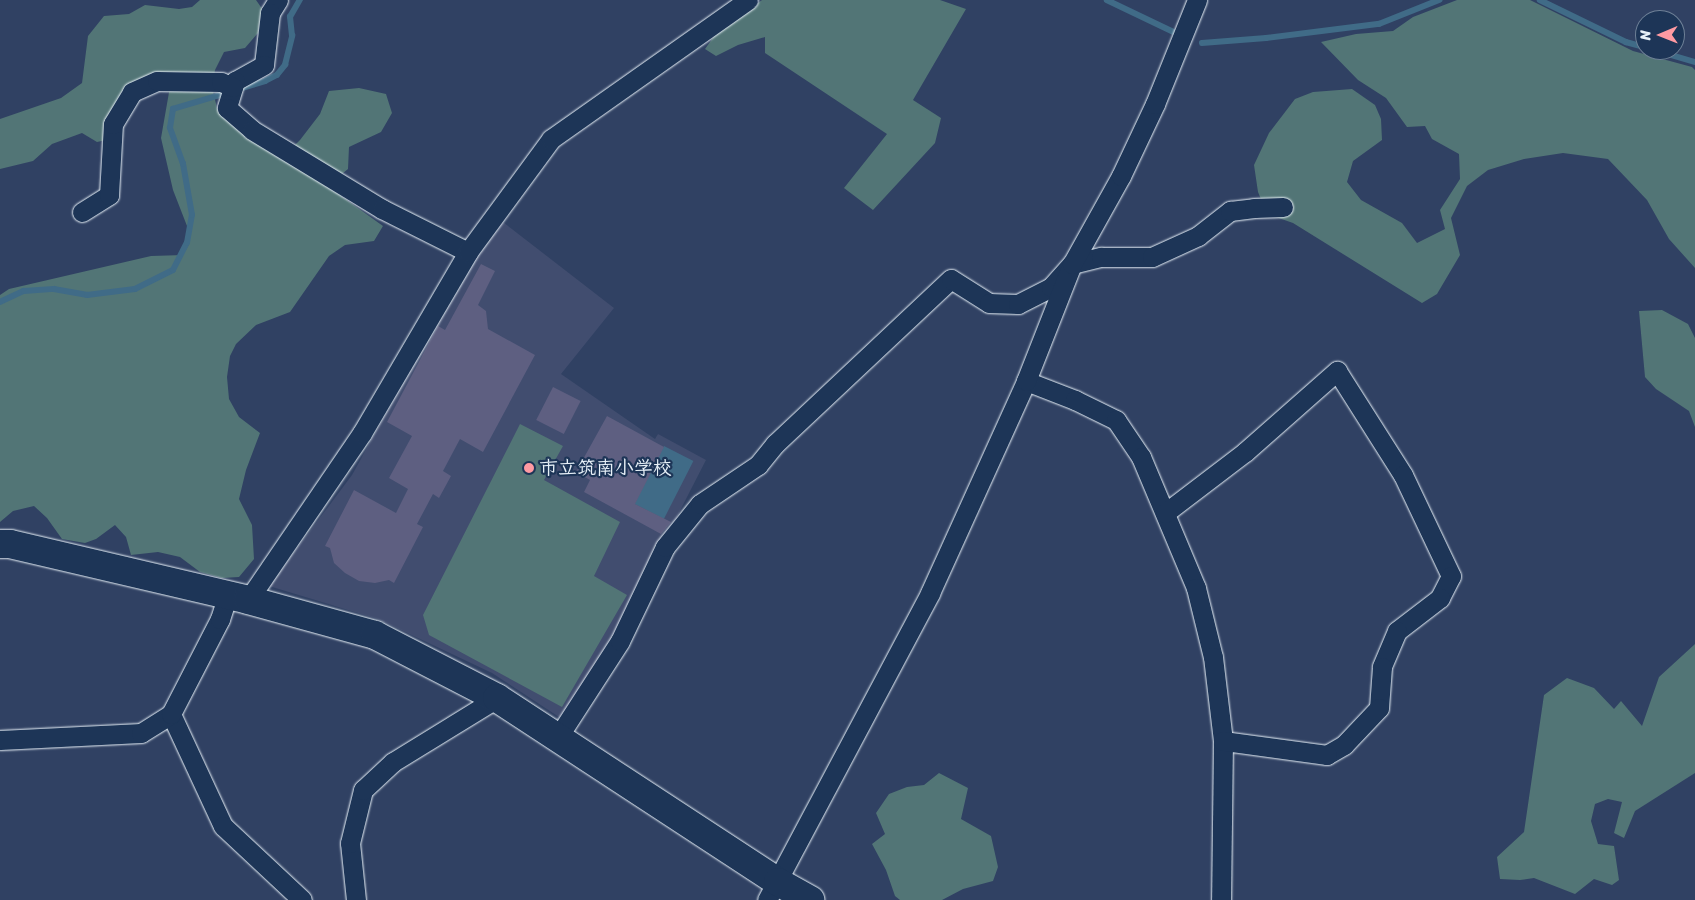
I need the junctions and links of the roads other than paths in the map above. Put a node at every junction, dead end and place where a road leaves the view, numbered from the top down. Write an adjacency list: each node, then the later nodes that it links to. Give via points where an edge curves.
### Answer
1 (278, 0): 4 (street, via 270,13 264,65 235,80)
2 (748, 0): 7 (street, via 551,139)
3 (1197, 0): 8 (street, via 1138,140)
4 (233, 88): 6 (street, via 221,82 157,81 132,92 113,124 109,195); 7 (street, via 227,108 252,130 382,209)
5 (1283, 207): 8 (street, via 1230,212 1198,236 1152,257 1101,257)
6 (82, 212)
7 (468, 252): 12 (street, via 362,433)
8 (1072, 264): 9 (street); 15 (street, via 1051,287 1018,304 989,304 951,279 775,444 758,464 700,504 666,548 620,641)
9 (1026, 381): 10 (street, via 1116,420 1142,457); 18 (street, via 930,594)
10 (1166, 514): 17 (street, via 1196,588 1213,657); 17 (street, via 1245,452 1337,371 1402,475 1451,576 1440,598 1397,631 1382,667 1379,708 1344,746 1327,755)
11 (0, 544): 12 (street)
12 (237, 598): 13 (street, via 375,635); 14 (street, via 220,619)
13 (497, 698): 15 (street); 20 (street, via 393,762 363,790 350,843)
14 (171, 714): 16 (street, via 141,732); 19 (street, via 223,826)
15 (558, 737): 18 (street)
16 (0, 740)
17 (1223, 741): 22 (street)
18 (773, 891): 21 (street)
19 (302, 900)
20 (356, 900)
21 (810, 900)
22 (1221, 900)

